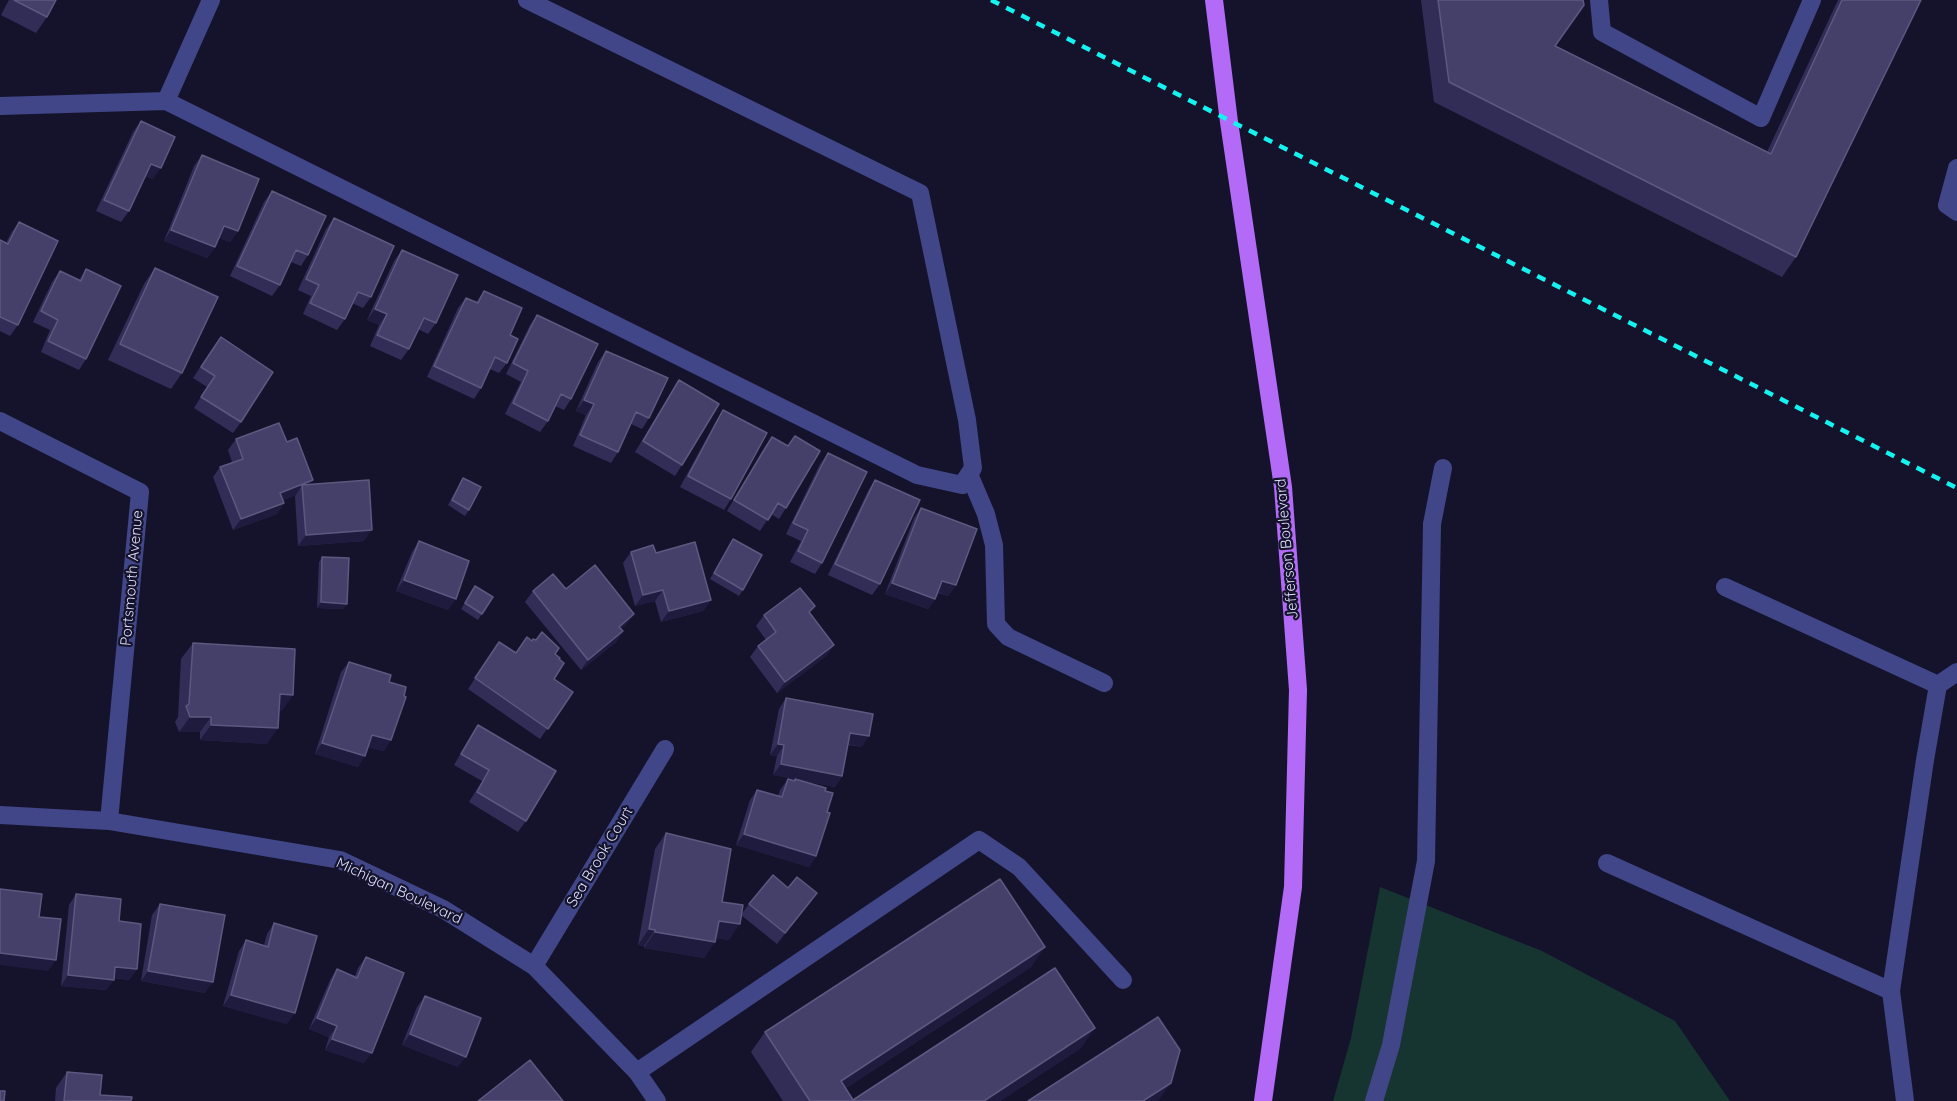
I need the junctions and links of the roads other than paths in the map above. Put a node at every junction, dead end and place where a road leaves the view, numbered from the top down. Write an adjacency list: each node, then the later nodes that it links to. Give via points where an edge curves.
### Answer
1 (211, 0): 6 (street)
2 (527, 0): 12 (street, via 920,193 967,420 973,468)
3 (1214, 0): 26 (main road, Jefferson Boulevard, via 1283,487 1298,690 1293,887)
4 (1599, 0): 5 (street, via 1602,32 1761,118)
5 (1812, 0)
6 (166, 101): 7 (street); 12 (street, via 917,475 962,485)
7 (0, 106)
8 (1957, 168): 9 (street, via 1947,205)
9 (1957, 212)
10 (0, 421): 19 (street, Portsmouth Avenue, via 140,492)
11 (1443, 468): 27 (street, via 1432,524 1426,861 1391,1045)
12 (969, 474): 15 (street, via 994,545 996,624 1008,637)
13 (1725, 586): 16 (street)
14 (1957, 672): 16 (street)
15 (1104, 683)
16 (1938, 686): 23 (street)
17 (665, 749): 21 (street, Sea Brook Court)
18 (0, 815): 19 (street, Michigan Boulevard)
19 (110, 821): 21 (street, Michigan Boulevard, via 340,860 443,909)
20 (1607, 863): 23 (street)
21 (534, 966): 24 (street, Michigan Boulevard)
22 (1123, 980): 24 (street, via 1020,867 979,840)
23 (1891, 991): 28 (street)
24 (637, 1072): 25 (street, Michigan Boulevard)
25 (657, 1101)
26 (1263, 1101)
27 (1374, 1101)
28 (1905, 1101)

